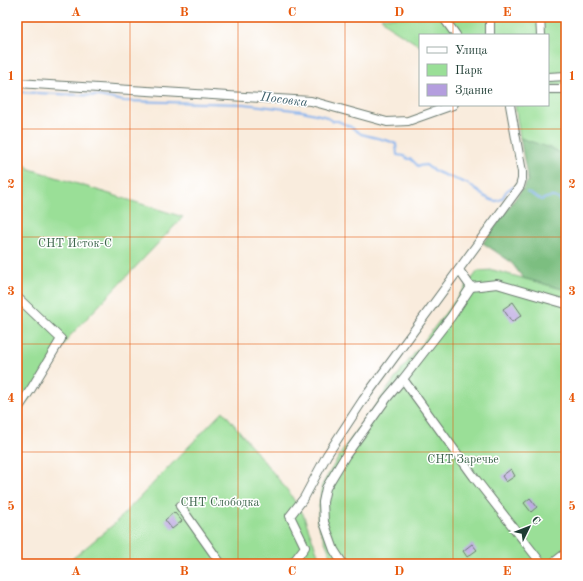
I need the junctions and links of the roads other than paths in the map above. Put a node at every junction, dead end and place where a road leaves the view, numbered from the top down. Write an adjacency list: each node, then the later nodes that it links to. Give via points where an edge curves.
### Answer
1 (443, 17): 4 (street)
2 (490, 17): 5 (street)
3 (540, 17): 6 (street)
4 (455, 34)
5 (490, 34)
6 (541, 34)
7 (566, 76): 8 (street)
8 (549, 77)
9 (17, 83): 12 (street, via 311,101 387,122 408,121)
10 (549, 89): 11 (street)
11 (566, 89)
12 (450, 106)
13 (510, 106): 14 (street, via 522,172 520,186)
14 (459, 270): 15 (street); 23 (street, via 363,400 327,455 304,498 290,516 305,546)
15 (471, 288): 17 (street, via 497,284); 18 (street)
16 (17, 297): 19 (street, via 61,339)
17 (566, 304)
18 (403, 379): 24 (street, via 346,455 326,488 323,502 324,522); 25 (street, via 474,477)
19 (17, 410)
20 (180, 506): 22 (street)
21 (566, 553): 26 (street)
22 (221, 564)
23 (292, 564)
24 (342, 564)
25 (542, 564)
26 (552, 564)

